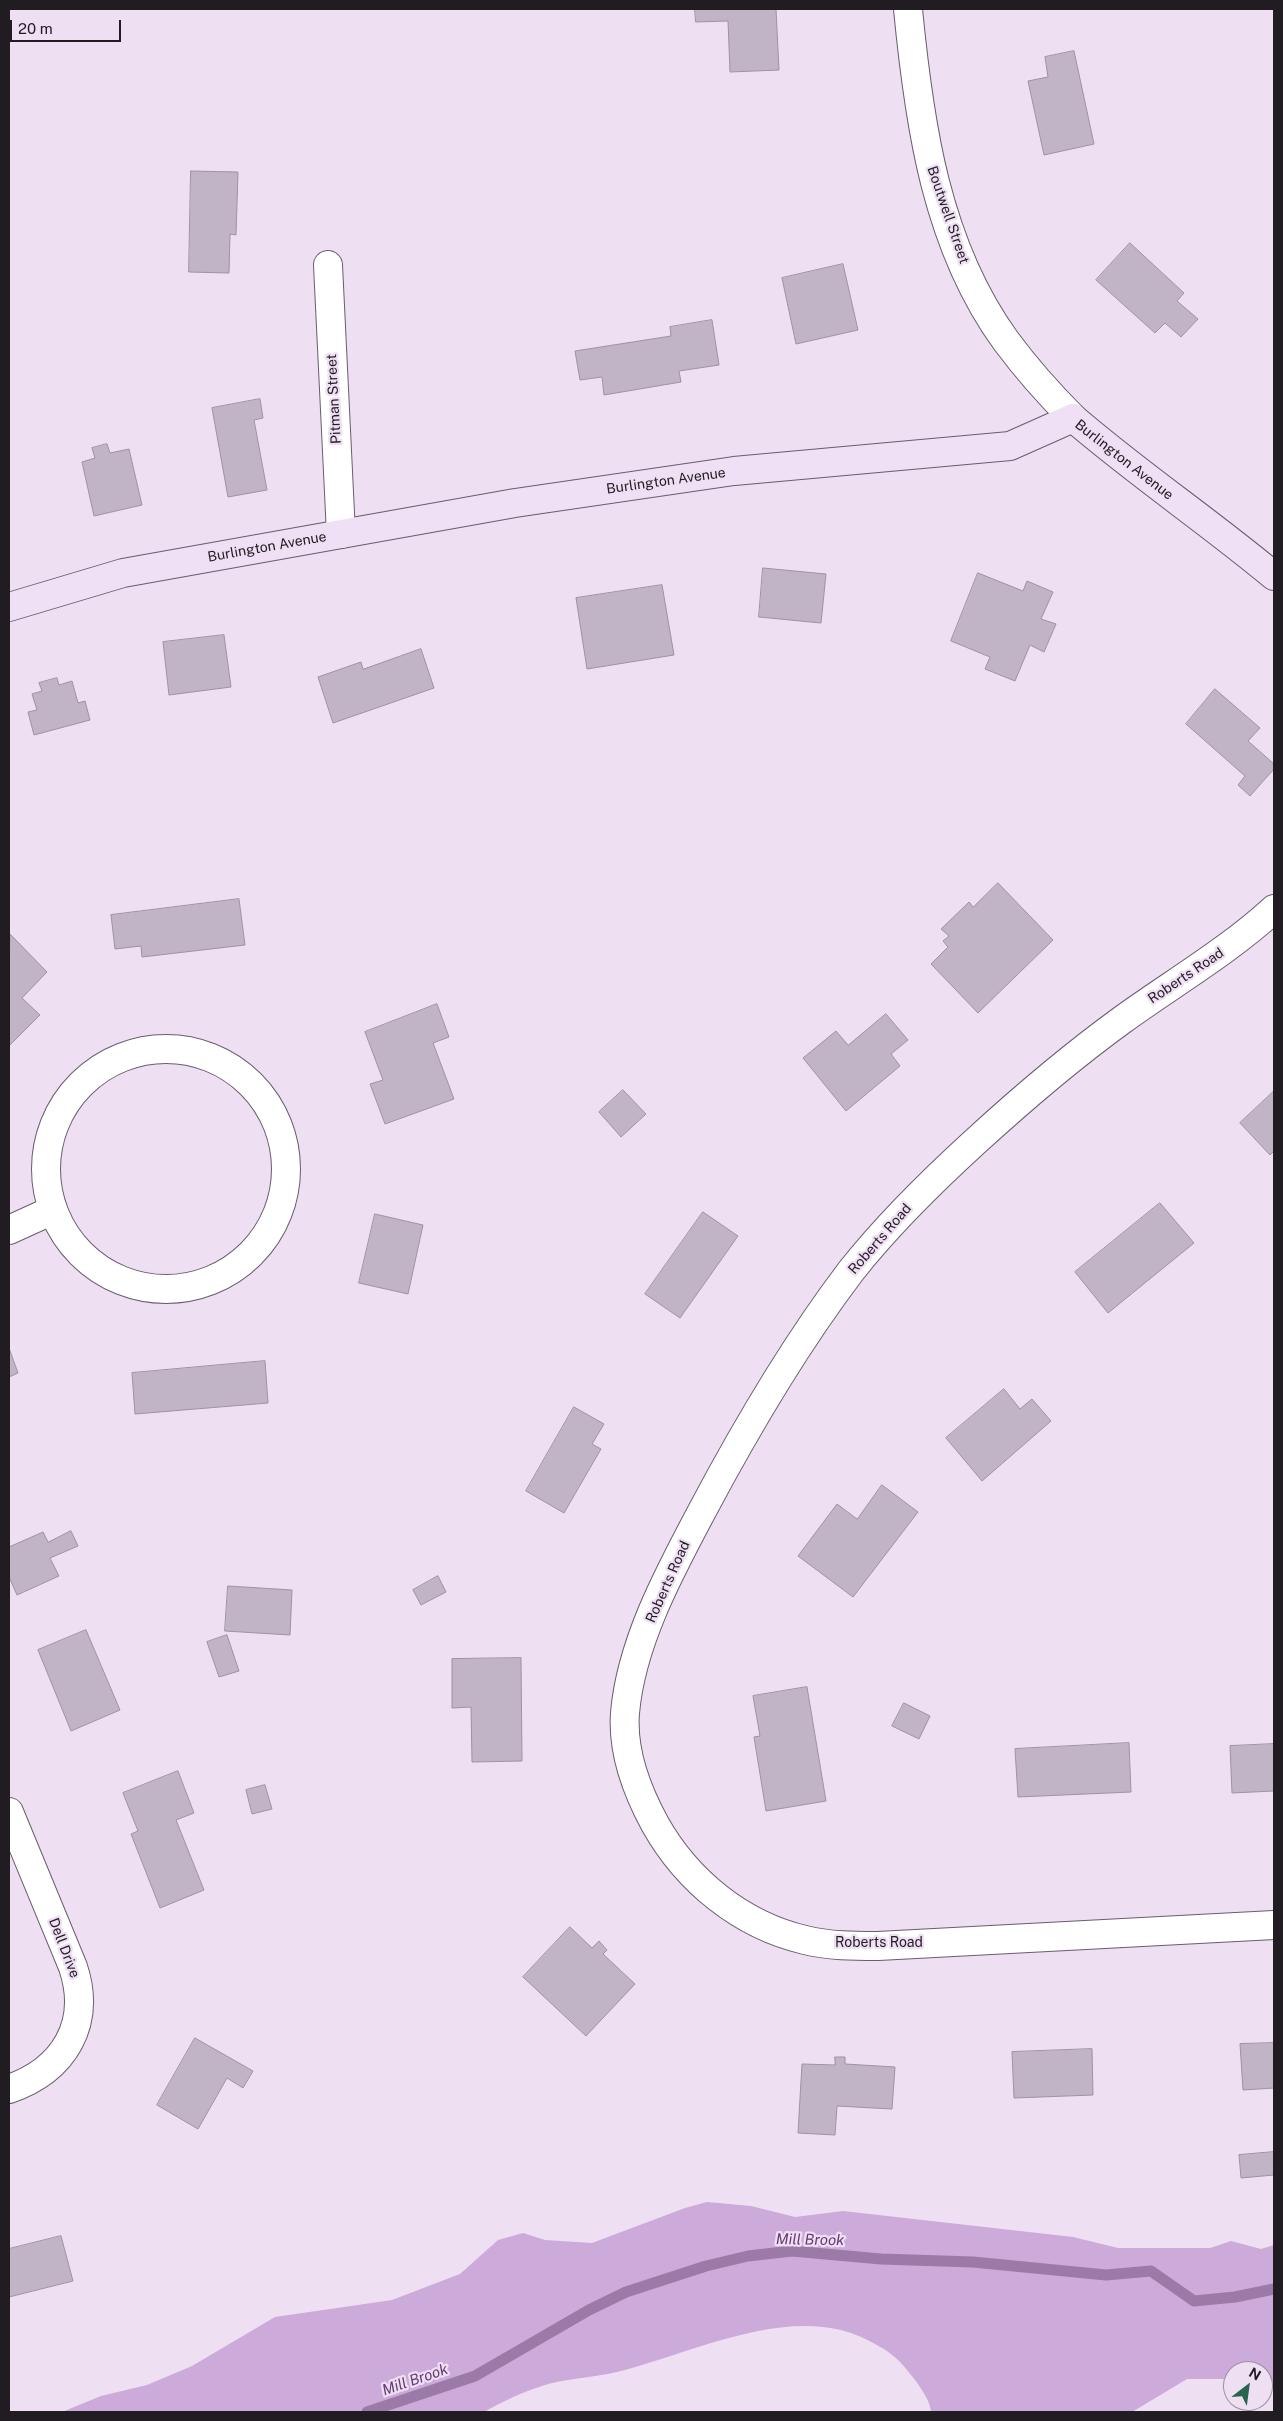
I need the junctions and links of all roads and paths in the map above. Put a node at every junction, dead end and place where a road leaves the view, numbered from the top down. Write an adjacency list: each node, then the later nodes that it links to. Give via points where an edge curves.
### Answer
1 (908, 9): 3 (street, Boutwell Street, via 916,90 930,166 957,253 1005,340)
2 (328, 265): 4 (street, Pitman Street)
3 (1073, 418): 4 (main road, Burlington Avenue, via 1010,446 734,471 515,503); 5 (main road, Burlington Avenue, via 1121,460)
4 (341, 534): 6 (main road, Burlington Avenue, via 123,573)
5 (1274, 576)
6 (9, 607)
7 (1274, 909): 11 (street, Roberts Road, via 1222,952 1120,1022 1017,1104 928,1186 854,1269 785,1366 686,1540 651,1617 634,1665 624,1732 632,1770 645,1804 676,1858 727,1905 791,1936 842,1946 878,1946)
8 (53, 1210): 8 (street, via 78,1252 107,1274 157,1289 181,1289 204,1284 243,1262 271,1229 280,1210 287,1165 276,1120 263,1098 235,1070 207,1056 180,1049 148,1050 124,1056 85,1080 68,1098 55,1121 48,1146 46,1174); 9 (street)
9 (9, 1230)
10 (9, 1812): 12 (street, Dell Drive, via 73,1967 79,2002 71,2038 58,2058 30,2081)
11 (1274, 1925)
12 (9, 2089)

